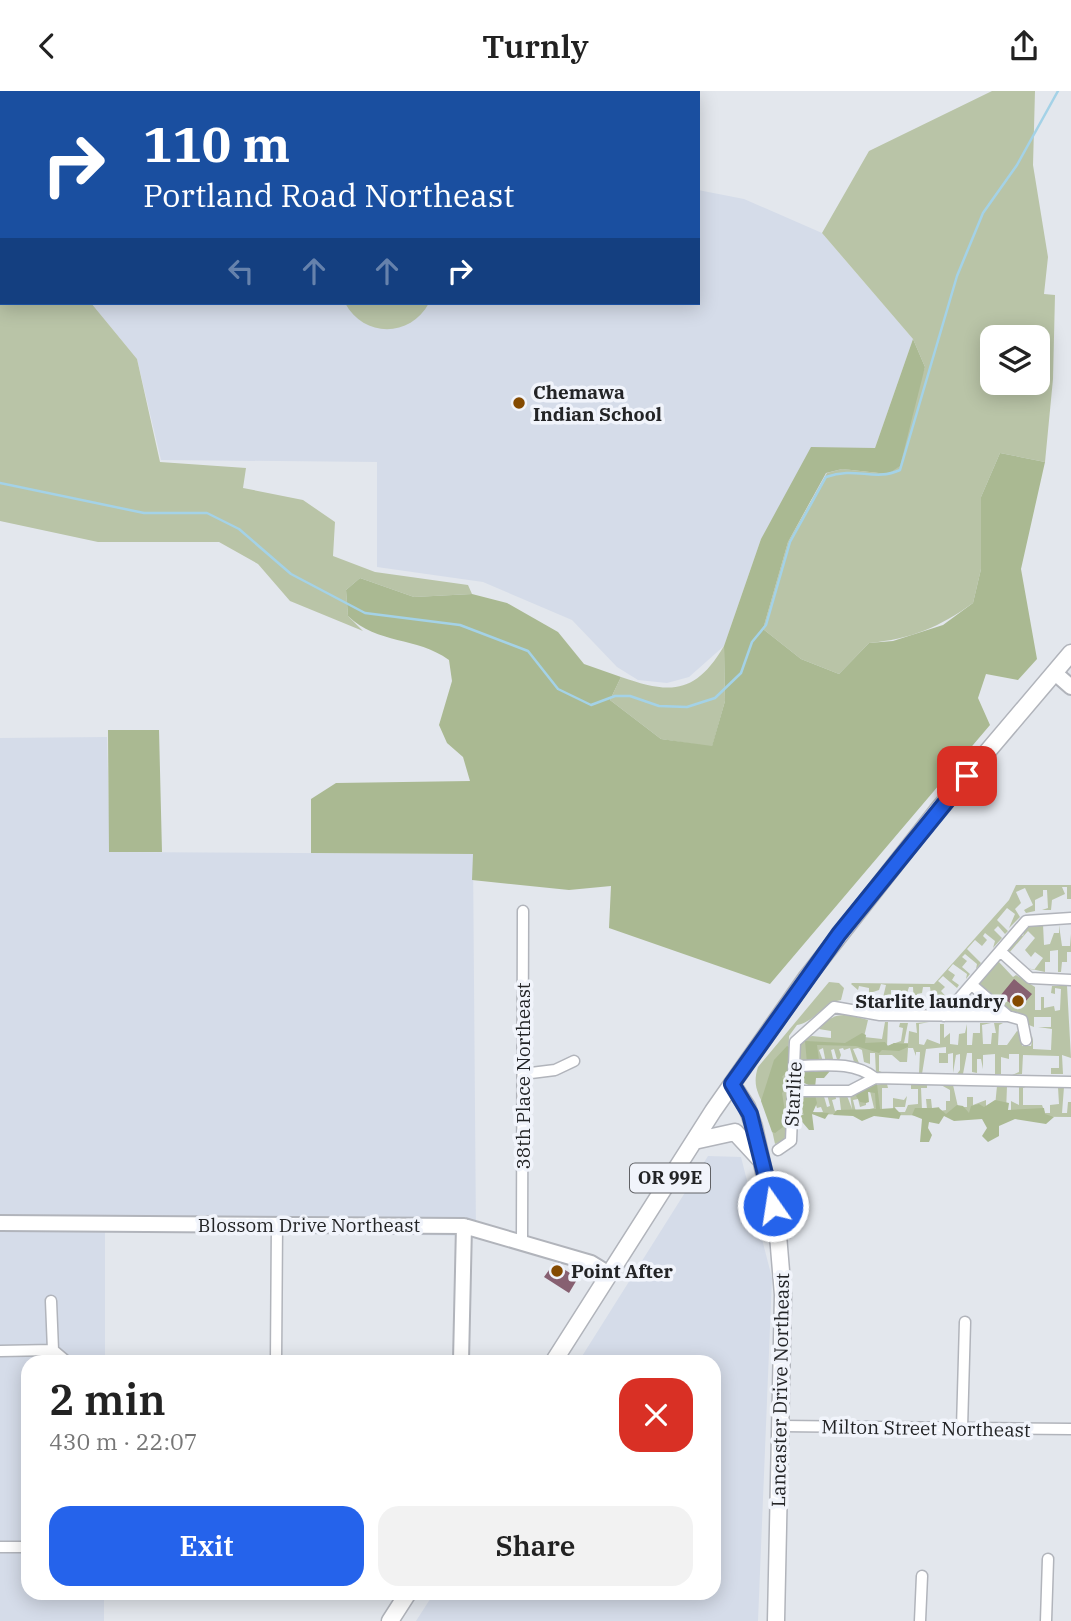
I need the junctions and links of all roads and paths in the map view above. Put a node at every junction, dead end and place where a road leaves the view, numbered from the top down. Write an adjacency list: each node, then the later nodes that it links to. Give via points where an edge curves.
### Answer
1 (1071, 653): 2 (main road, OR 99E)
2 (1055, 673): 3 (street); 17 (main road, OR 99E, via 839,934)
3 (1071, 687)
4 (523, 911): 14 (street, 38th Place Northeast)
5 (1071, 918): 6 (street, via 1026,921)
6 (1000, 951): 7 (street, via 1030,978); 8 (street)
7 (1071, 980)
8 (972, 985): 9 (street); 10 (street)
9 (944, 1016): 10 (street, Starlite); 13 (street, Starlite, via 880,1016 834,1007 795,1042)
10 (1008, 1016): 11 (street, via 1022,1020)
11 (1026, 1040)
12 (574, 1061): 14 (street, via 555,1070)
13 (794, 1066): 15 (street, via 848,1066); 18 (street, Starlite)
14 (523, 1073): 25 (street, 38th Place Northeast)
15 (875, 1078): 16 (street); 18 (street, via 850,1091)
16 (1071, 1082)
17 (732, 1084): 19 (main road, OR 99E); 21 (main road, Lancaster Drive Northeast, via 747,1107)
18 (794, 1091): 20 (street, Starlite, via 790,1142)
19 (694, 1141): 21 (main road, via 735,1132); 26 (main road, OR 99E)
20 (778, 1150)
21 (763, 1163): 35 (main road, Lancaster Drive Northeast, via 783,1295)
22 (0, 1223): 23 (street, Blossom Drive Northeast)
23 (277, 1224): 24 (street, Blossom Drive Northeast); 32 (street)
24 (464, 1226): 25 (street, Blossom Drive Northeast); 33 (street)
25 (523, 1242): 26 (street, Blossom Drive Northeast, via 591,1263)
26 (609, 1274): 34 (main road, OR 99E)
27 (51, 1301): 30 (street)
28 (965, 1322): 36 (street)
29 (0, 1350): 30 (street)
30 (53, 1350): 31 (street)
31 (59, 1355)
32 (276, 1355)
33 (461, 1355)
34 (558, 1355)
35 (781, 1426): 36 (street, Milton Street Northeast); 44 (main road, Lancaster Drive Northeast)
36 (962, 1428): 37 (street, Milton Street Northeast)
37 (1071, 1429)
38 (0, 1547): 39 (street)
39 (21, 1547)
40 (1048, 1559): 46 (street)
41 (922, 1577): 45 (street)
42 (404, 1600): 43 (main road)
43 (390, 1621)
44 (776, 1621)
45 (920, 1621)
46 (1046, 1621)

